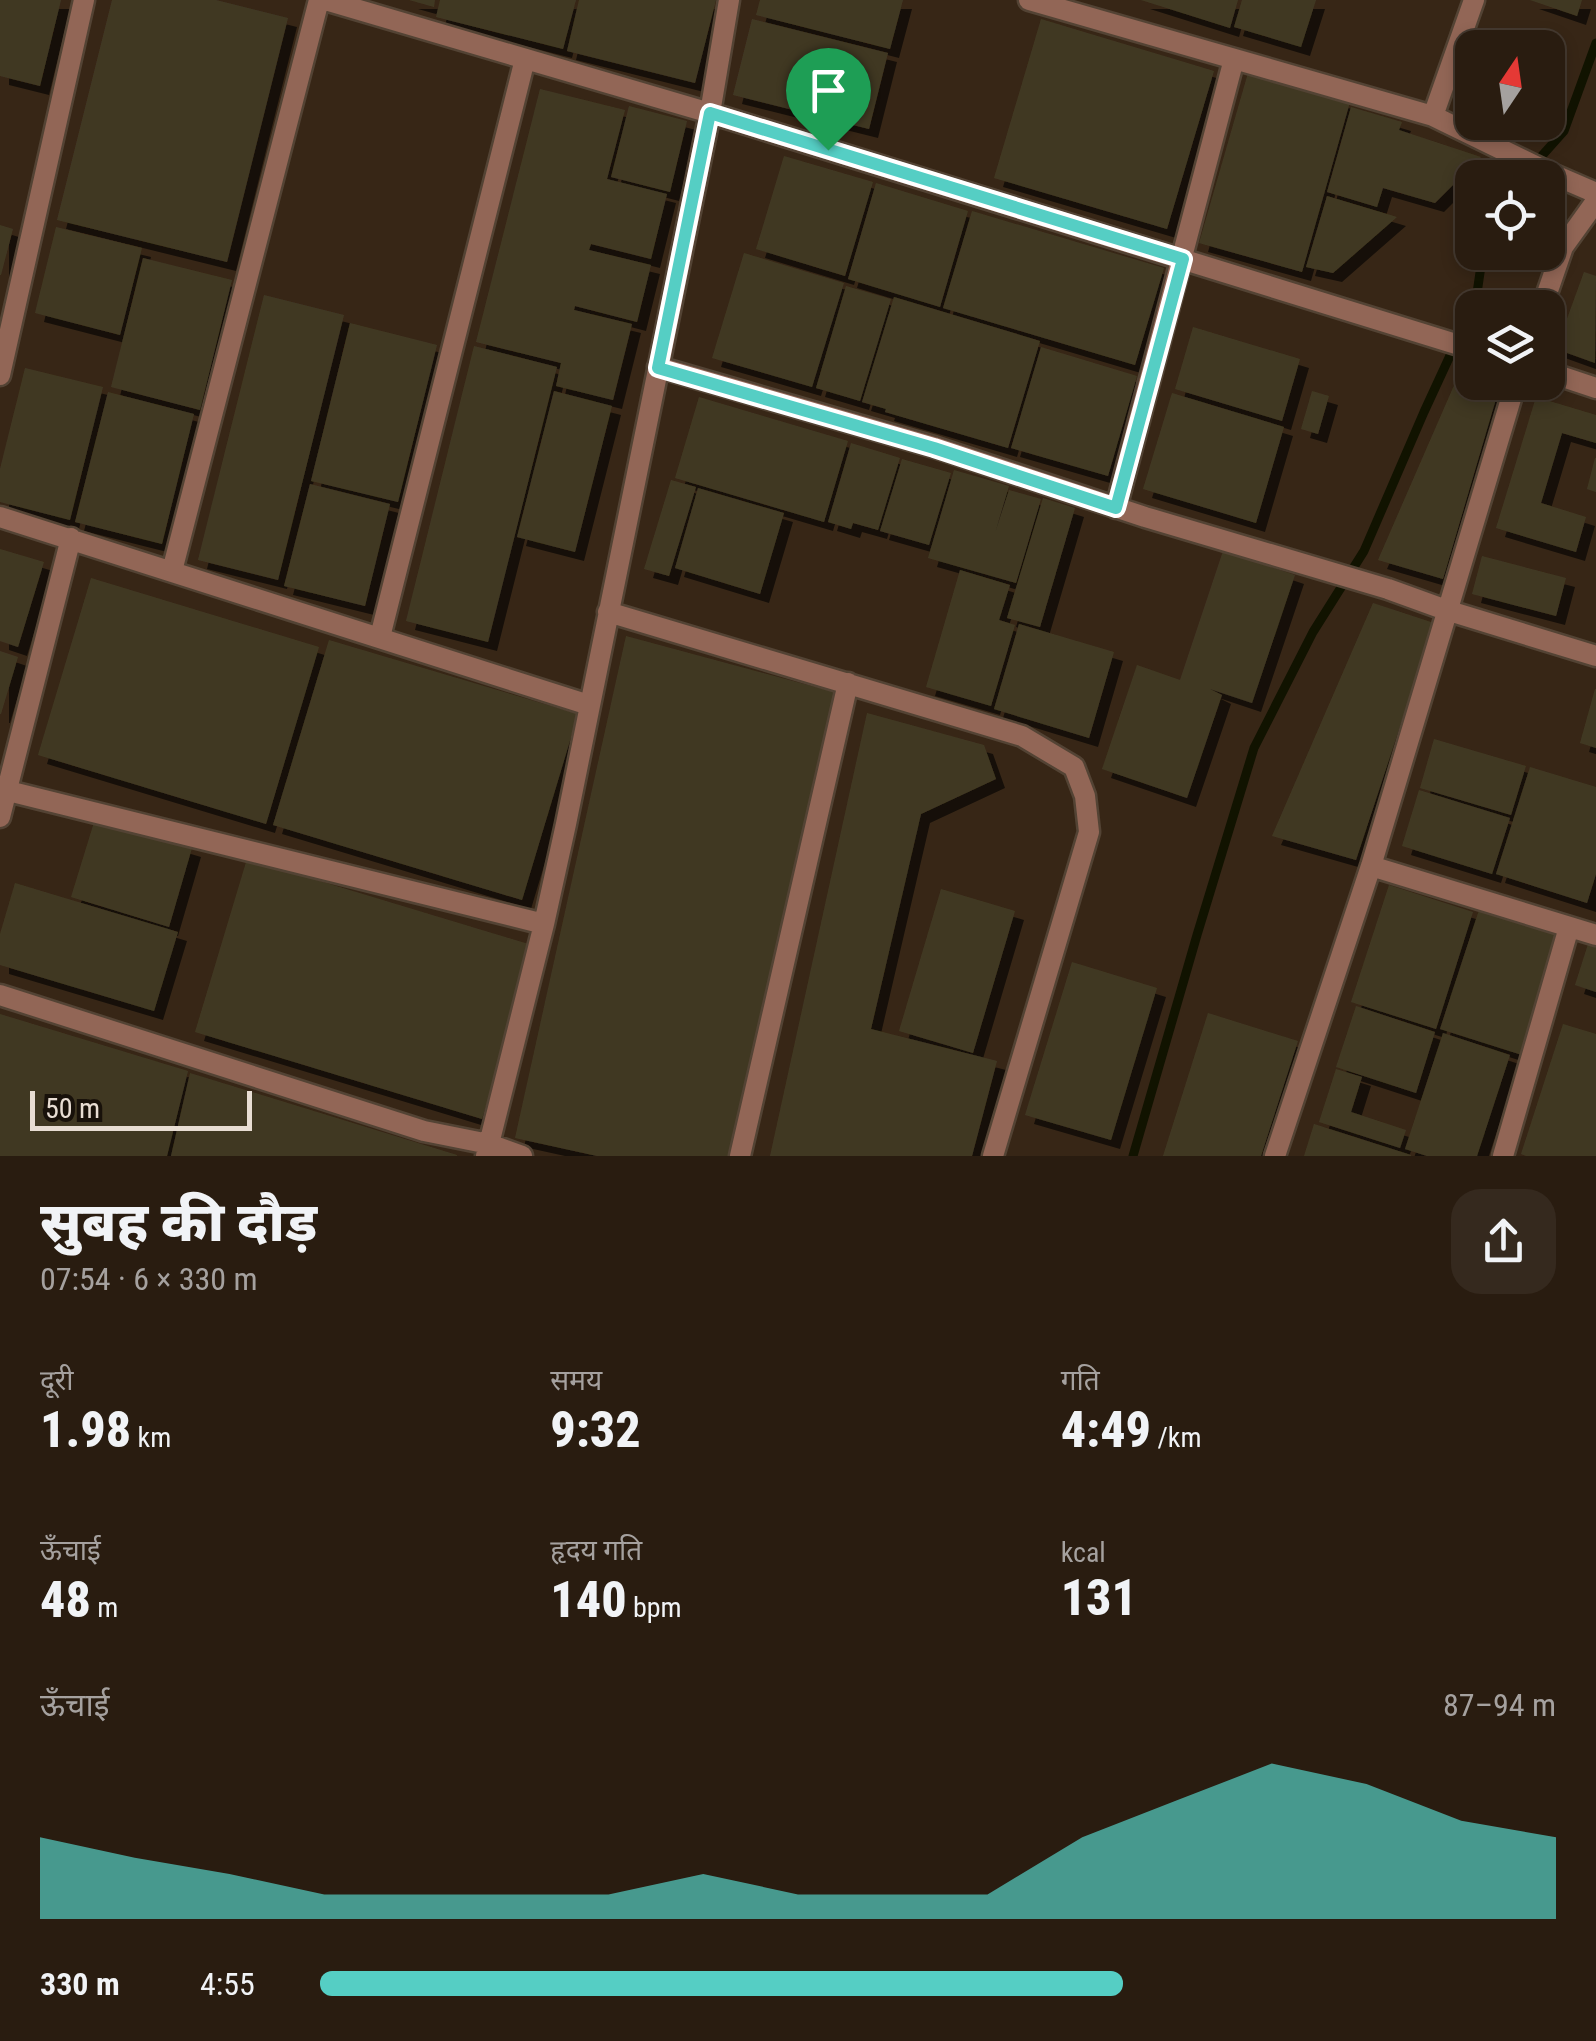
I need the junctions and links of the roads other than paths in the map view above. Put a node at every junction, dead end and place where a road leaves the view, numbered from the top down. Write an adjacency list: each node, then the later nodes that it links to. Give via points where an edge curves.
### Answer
1 (84, 0): 15 (street)
2 (322, 0): 6 (street); 22 (street)
3 (729, 0): 8 (street)
4 (1029, 0): 7 (street)
5 (1474, 0): 9 (street)
6 (525, 59): 8 (street); 25 (street)
7 (1234, 59): 9 (street); 11 (street)
8 (710, 113): 11 (street); 14 (street)
9 (1433, 116): 10 (street)
10 (1596, 197): 12 (street, via 1564,247)
11 (1183, 259): 13 (street); 19 (street)
12 (1548, 290)
13 (1455, 343)
14 (658, 368): 19 (street); 24 (street)
15 (0, 375)
16 (1565, 378): 17 (street)
17 (1596, 388)
18 (1510, 400): 23 (street)
19 (1116, 508): 23 (street)
20 (0, 517): 21 (street)
21 (71, 538): 22 (street); 29 (street)
22 (172, 571): 25 (street)
23 (1446, 610): 26 (street); 31 (street)
24 (608, 612): 27 (street); 28 (street)
25 (380, 637): 28 (street)
26 (1596, 656)
27 (848, 683): 38 (street); 39 (street, via 1022,736 1074,767 1085,796 1089,832)
28 (589, 705): 32 (street)
29 (3, 790): 30 (street); 32 (street)
30 (0, 817)
31 (1370, 866): 33 (street); 40 (street)
32 (544, 924): 36 (street)
33 (1569, 928): 34 (street); 41 (street)
34 (1596, 935)
35 (0, 995): 36 (street)
36 (488, 1150): 37 (street)
37 (522, 1156)
38 (740, 1156)
39 (993, 1156)
40 (1275, 1156)
41 (1503, 1156)

